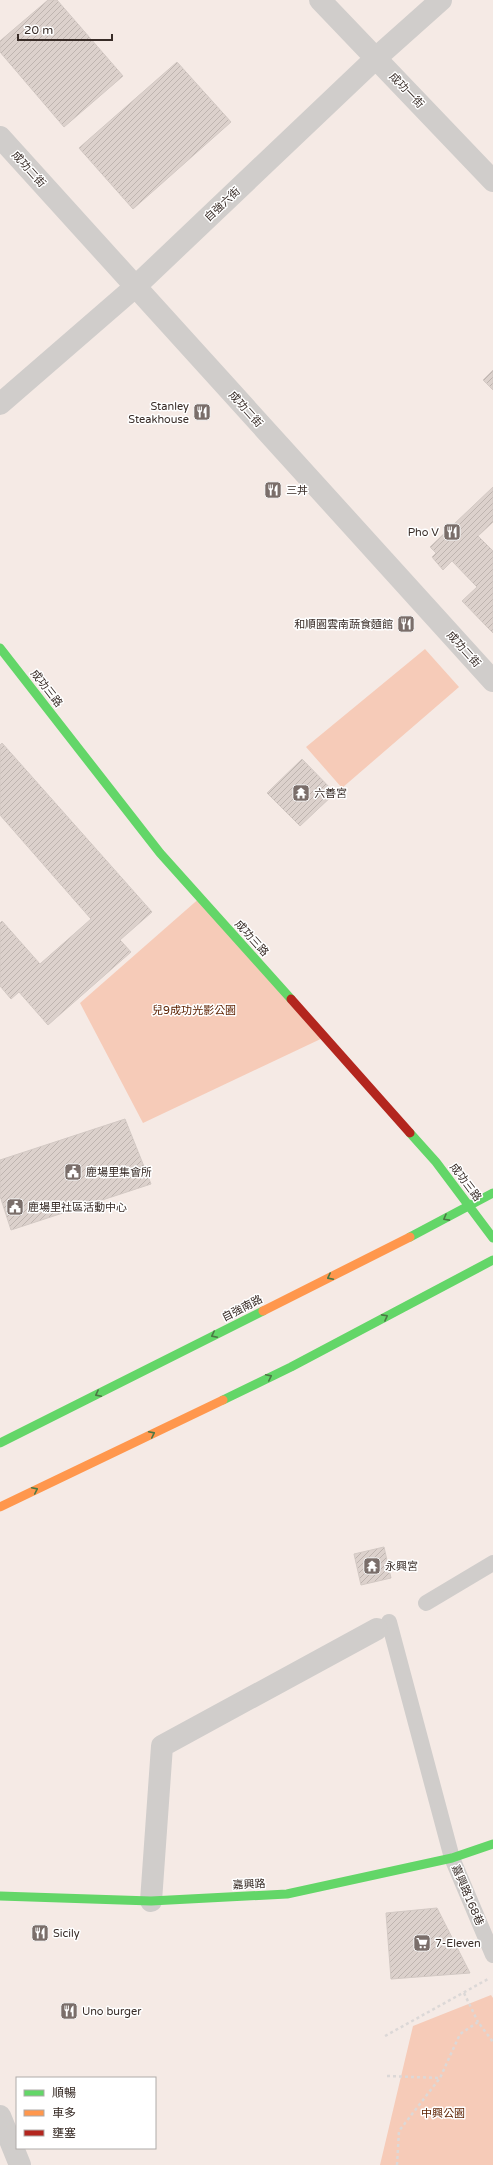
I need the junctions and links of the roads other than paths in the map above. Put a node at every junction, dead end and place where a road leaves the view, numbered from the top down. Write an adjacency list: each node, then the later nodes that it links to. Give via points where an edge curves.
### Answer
1 (320, 0): 3 (street, 成功一街)
2 (441, 0): 3 (street, 自強六街)
3 (376, 58): 5 (street, 成功一街); 6 (street, 自強六街)
4 (0, 137): 6 (street, 成功二街)
5 (493, 181)
6 (135, 287): 7 (street, 自強六街); 9 (street, 成功二街)
7 (0, 404)
8 (0, 648): 11 (street, 成功三路, via 160,852 436,1162)
9 (493, 681)
10 (493, 1193): 11 (street, 自強南路)
11 (469, 1205): 12 (street, 成功三路); 14 (street, 自強南路, one-way to 14)
12 (493, 1238)
13 (493, 1260): 15 (street, one-way to 13, via 291,1367)
14 (0, 1443)
15 (0, 1507)
16 (493, 1563): 17 (lane)
17 (426, 1603)
18 (383, 1626): 20 (lane, 嘉興路168巷); 22 (street, via 162,1746)
19 (493, 1844): 20 (street, 嘉興路)
20 (452, 1858): 22 (street, 嘉興路, via 287,1894); 23 (lane, 嘉興路168巷)
21 (0, 1896): 22 (street, 嘉興路)
22 (150, 1901)
23 (493, 1955)
24 (0, 2116): 25 (street)
25 (20, 2165)

